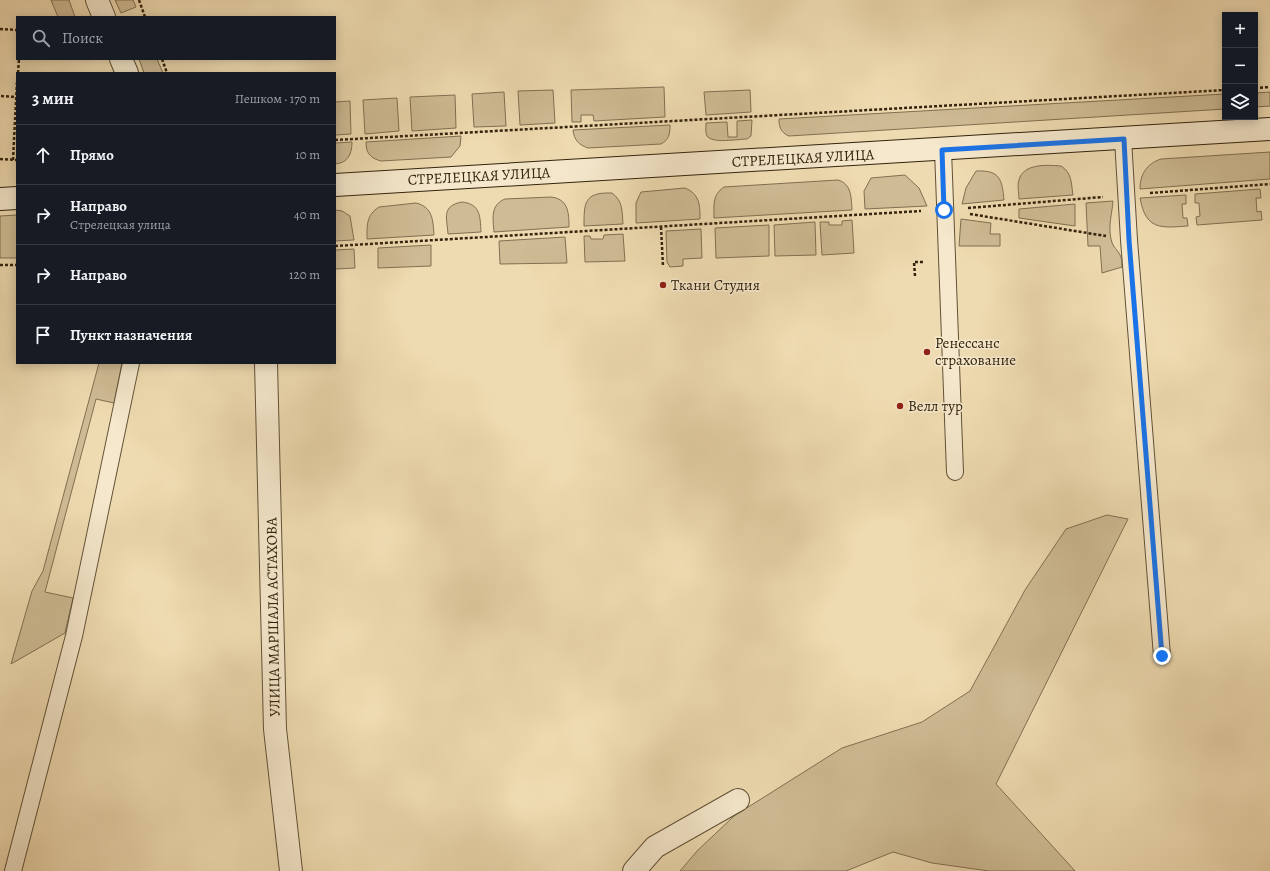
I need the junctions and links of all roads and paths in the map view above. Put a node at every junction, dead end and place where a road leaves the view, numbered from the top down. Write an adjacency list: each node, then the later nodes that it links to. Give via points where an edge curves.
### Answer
1 (97, 0): 3 (main road)
2 (139, 0): 4 (path)
3 (104, 16)
4 (145, 16)
5 (0, 29): 6 (path)
6 (16, 30)
7 (19, 60): 10 (path)
8 (121, 60): 11 (main road)
9 (162, 60): 12 (path)
10 (18, 72)
11 (127, 72)
12 (167, 72)
13 (1258, 88): 14 (path)
14 (1270, 88)
15 (1222, 90): 20 (path)
16 (1, 96): 17 (path)
17 (16, 97): 23 (path)
18 (1270, 129): 19 (main road, СТРЕЛЕЦКАЯ УЛИЦА)
19 (1124, 139): 21 (main road, СТРЕЛЕЦКАЯ УЛИЦА); 44 (lane, via 1129,240)
20 (336, 140)
21 (942, 150): 25 (main road, СТРЕЛЕЦКАЯ УЛИЦА); 43 (lane)
22 (0, 159): 23 (path)
23 (13, 160)
24 (1270, 184): 26 (path)
25 (336, 185)
26 (1147, 194)
27 (1106, 197): 31 (path)
28 (16, 198): 29 (main road)
29 (0, 199)
30 (961, 208): 31 (path)
31 (969, 208): 34 (path, via 970,216)
32 (928, 211): 33 (path)
33 (661, 227): 35 (path); 39 (path)
34 (1088, 232)
35 (336, 246)
36 (929, 261): 40 (path, via 914,262)
37 (0, 264): 38 (path)
38 (16, 265)
39 (663, 266)
40 (915, 276)
41 (131, 364): 46 (lane, via 74,636)
42 (266, 364): 47 (main road, УЛИЦА МАРШАЛА АСТАХОВА, via 275,729)
43 (955, 472)
44 (1162, 656)
45 (738, 800): 48 (main road, via 655,847)
46 (13, 871)
47 (291, 871)
48 (634, 871)

